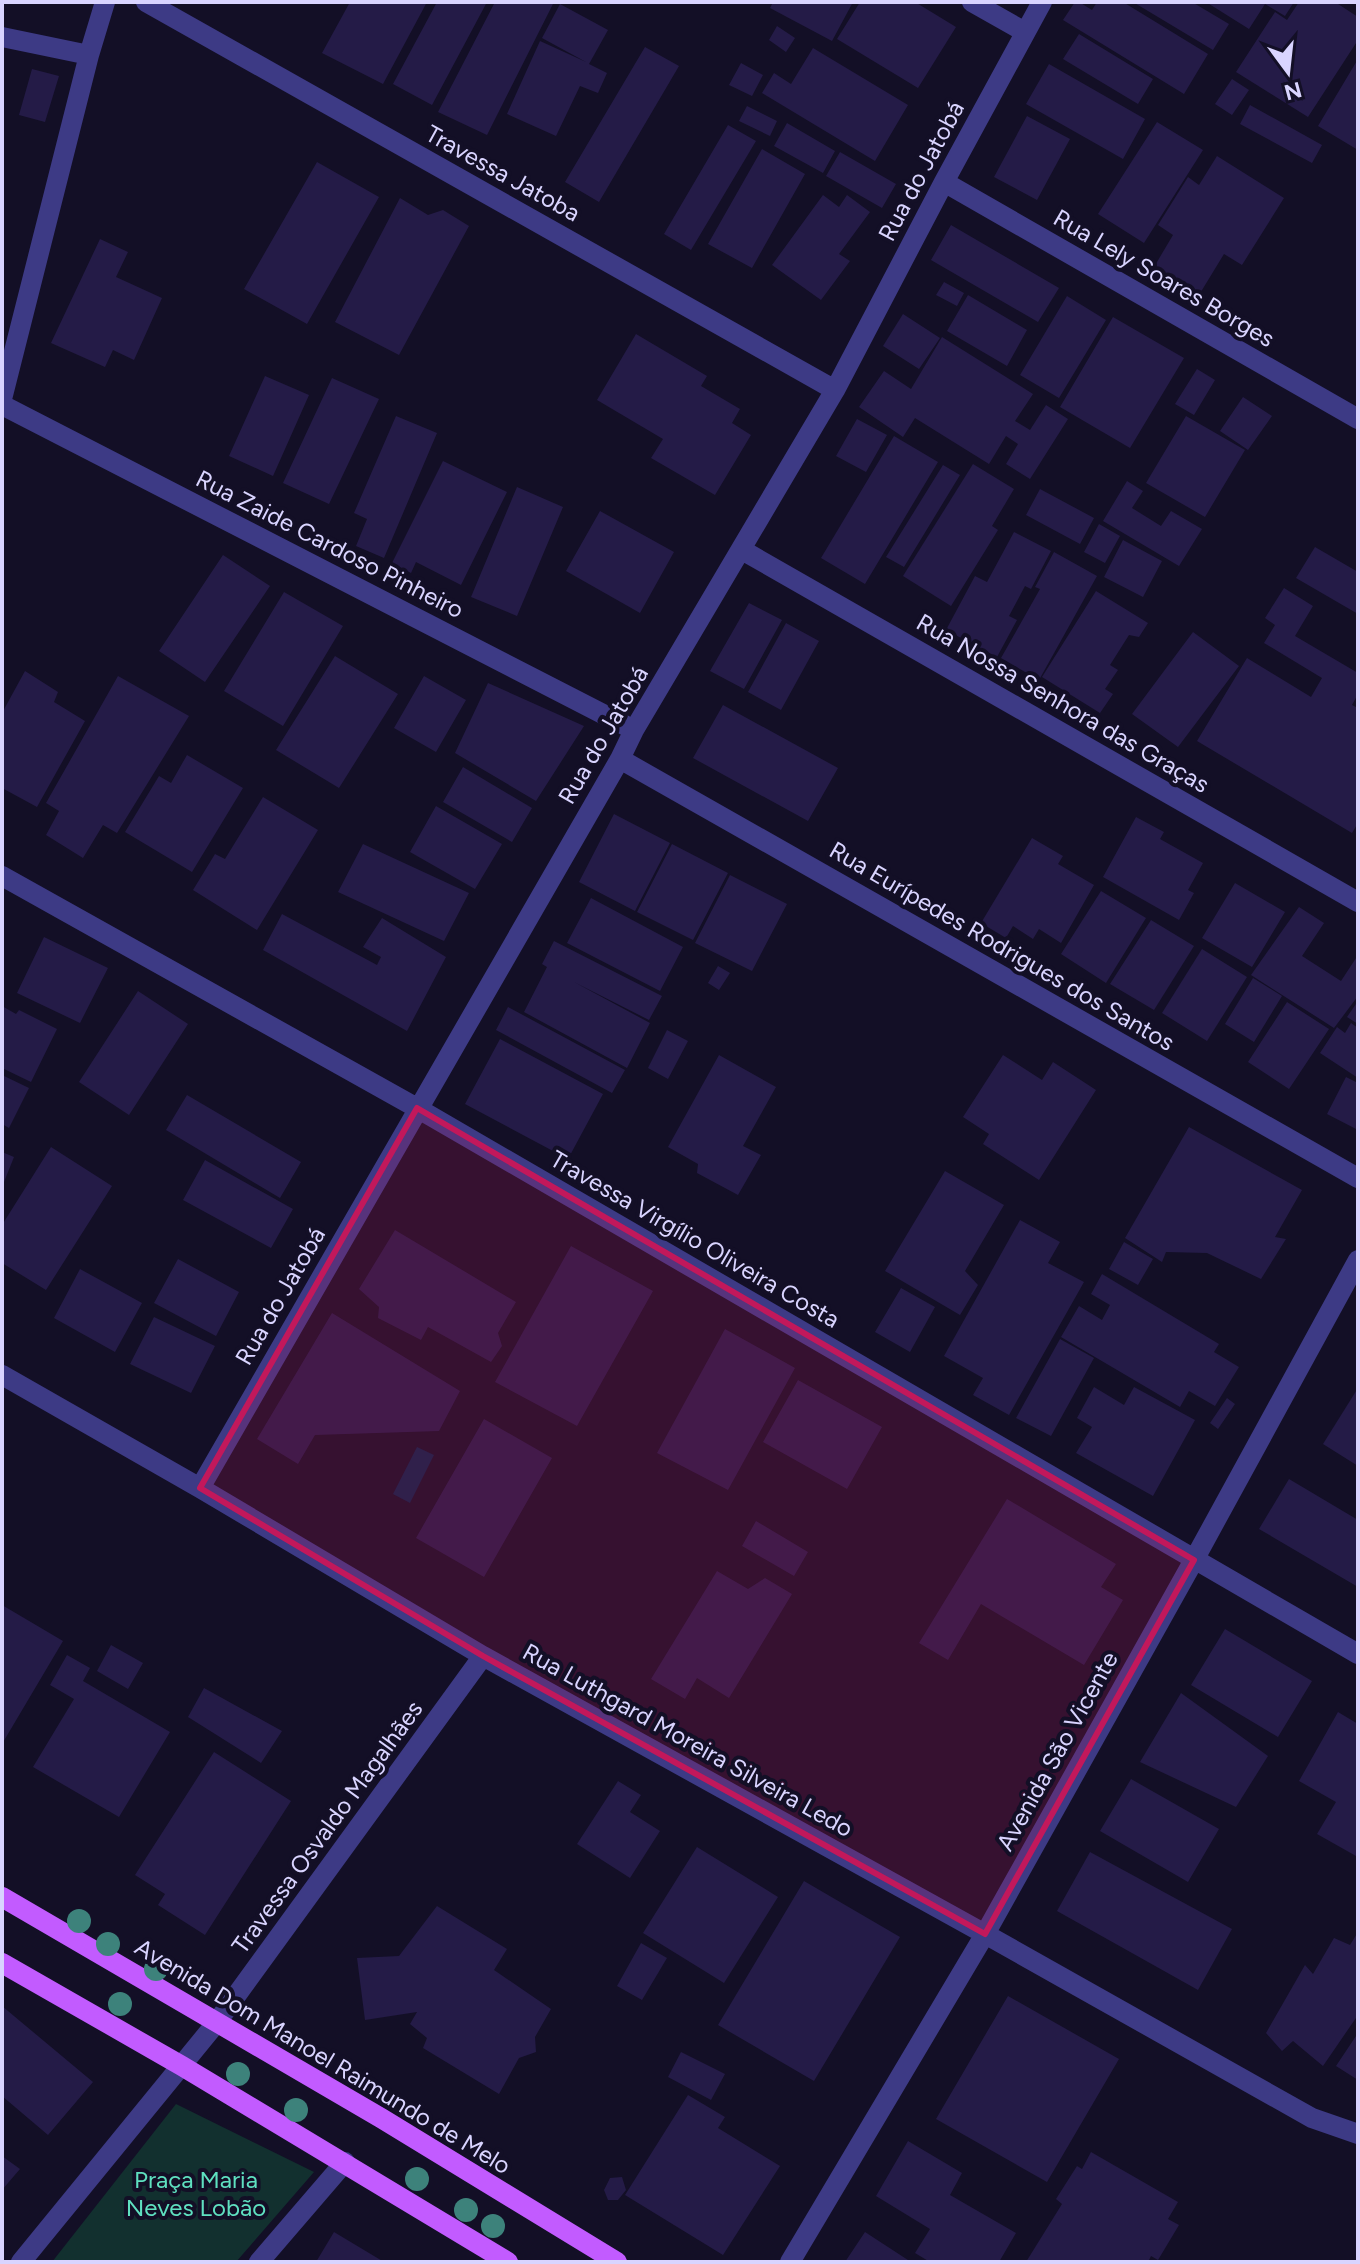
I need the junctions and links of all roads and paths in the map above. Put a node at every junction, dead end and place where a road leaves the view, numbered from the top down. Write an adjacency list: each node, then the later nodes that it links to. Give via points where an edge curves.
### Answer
1 (105, 2): 7 (street)
2 (146, 2): 9 (street, Travessa Jatoba)
3 (972, 2): 5 (street)
4 (1042, 2): 5 (street, Rua do Jatobá)
5 (1025, 32): 8 (street, Rua do Jatobá)
6 (2, 37): 7 (street)
7 (89, 55): 10 (street)
8 (944, 182): 9 (street, Rua do Jatobá); 11 (street, Rua Lely Soares Borges)
9 (835, 390): 12 (street, Rua do Jatobá)
10 (2, 402): 13 (street, Rua Zaide Cardoso Pinheiro)
11 (1358, 419)
12 (742, 550): 13 (street, Rua do Jatobá); 16 (street, Rua Nossa Senhora das Graças)
13 (634, 730): 14 (street, Rua do Jatobá)
14 (620, 759): 17 (street, Rua do Jatobá); 18 (street, Rua Eurípedes Rodrigues dos Santos)
15 (2, 876): 17 (street, Travessa Virgílio Oliveira Costa)
16 (1358, 902)
17 (417, 1108): 21 (street, Rua do Jatobá); 22 (street, Travessa Virgílio Oliveira Costa)
18 (1358, 1178)
19 (1358, 1260): 22 (street, Avenida São Vicente)
20 (2, 1375): 21 (street, Rua Luthgard Moreira Silveira Ledo)
21 (200, 1488): 24 (street, Rua Luthgard Moreira Silveira Ledo)
22 (1194, 1560): 23 (street, Travessa Virgílio Oliveira Costa); 26 (street, Avenida São Vicente)
23 (1358, 1654)
24 (483, 1656): 26 (street, Rua Luthgard Moreira Silveira Ledo); 28 (street, Travessa Osvaldo Magalhães)
25 (2, 1897): 28 (main road, Avenida Dom Manoel Raimundo de Melo)
26 (985, 1934): 30 (street, Rua Luthgard Moreira Silveira Ledo, via 1312,2118); 36 (street, Avenida São Vicente)
27 (2, 1963): 29 (main road)
28 (217, 2022): 29 (street, Travessa Osvaldo Magalhães); 35 (main road, Avenida Dom Manoel Raimundo de Melo)
29 (182, 2066): 31 (main road); 32 (street)
30 (1358, 2134)
31 (345, 2162): 33 (street); 34 (main road)
32 (21, 2262)
33 (259, 2262)
34 (508, 2262)
35 (617, 2262)
36 (790, 2262)

